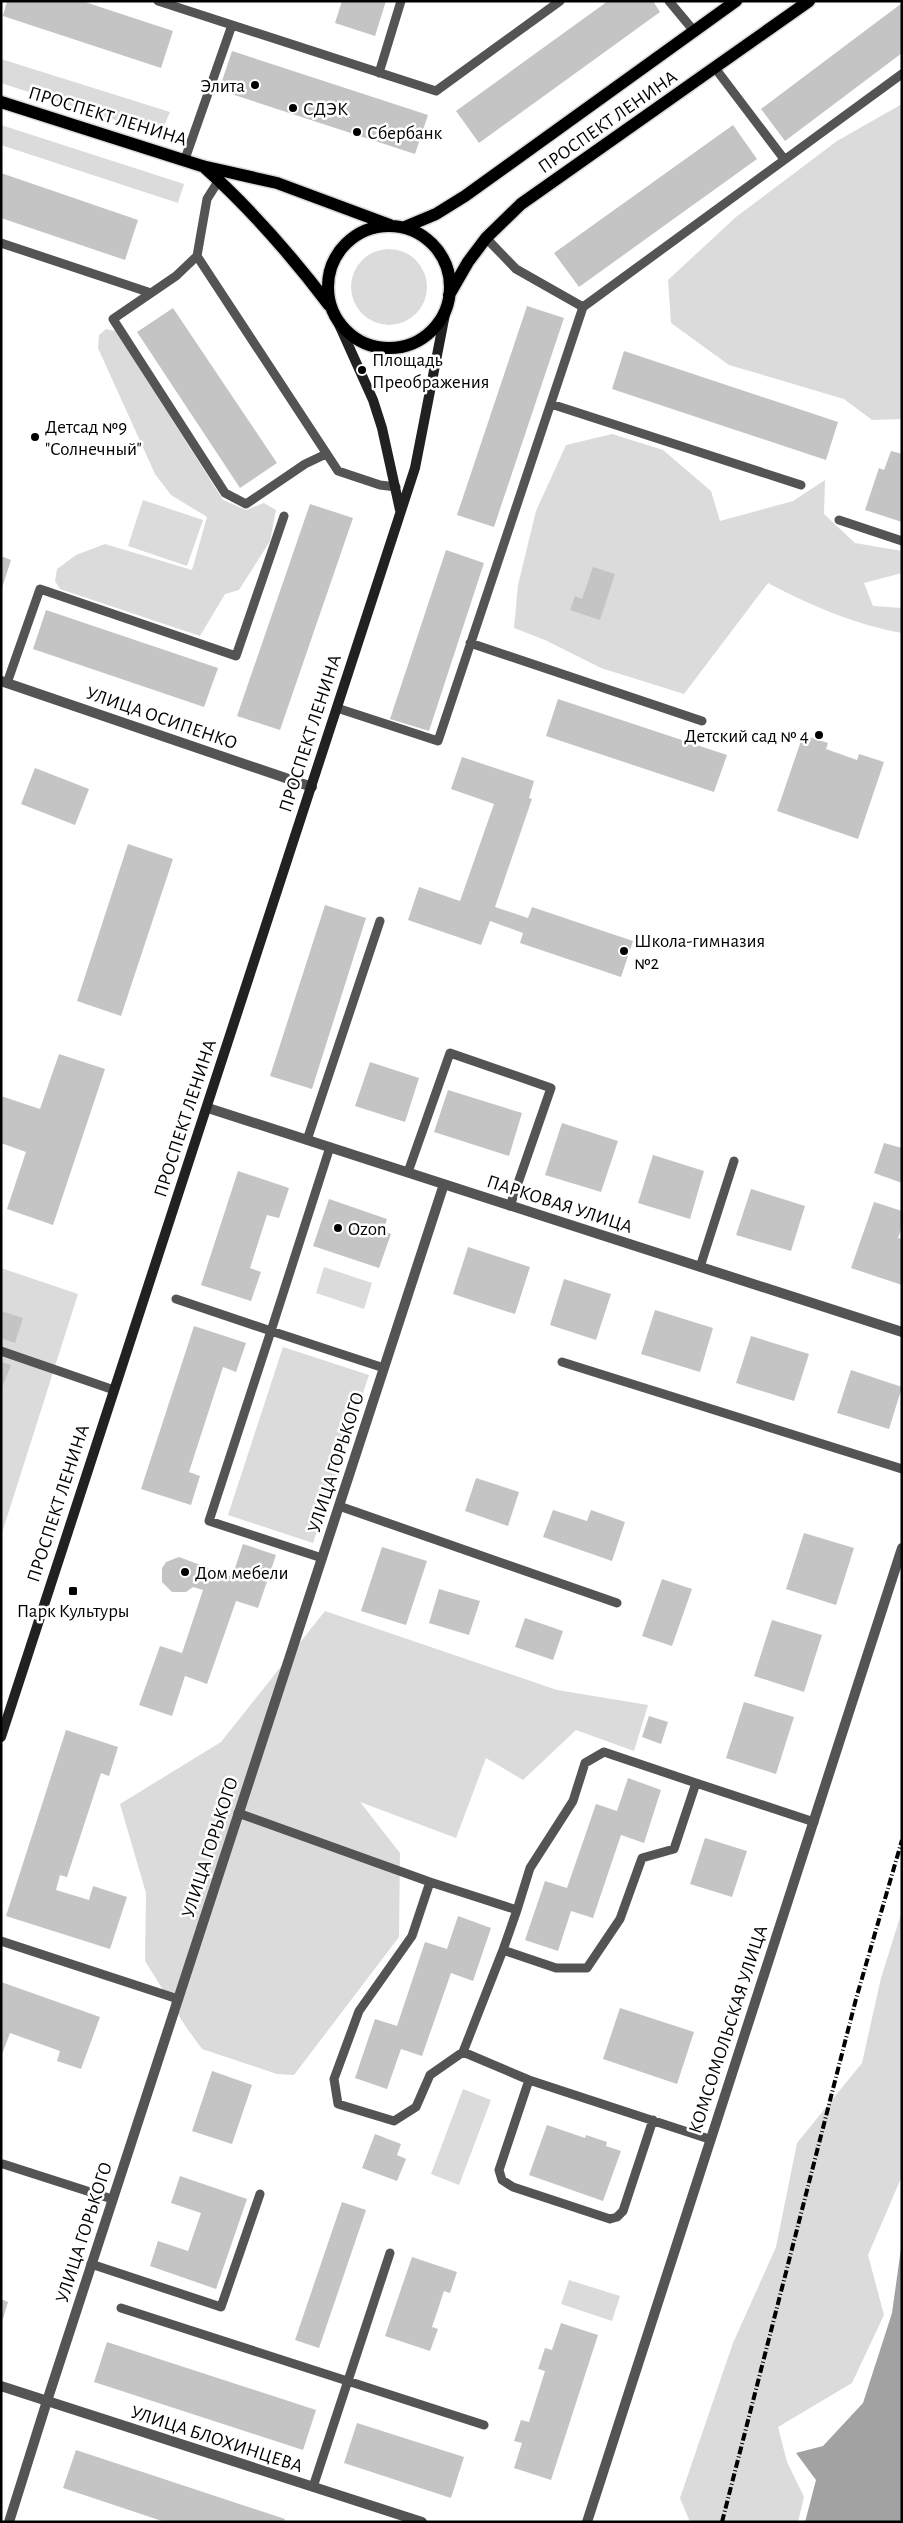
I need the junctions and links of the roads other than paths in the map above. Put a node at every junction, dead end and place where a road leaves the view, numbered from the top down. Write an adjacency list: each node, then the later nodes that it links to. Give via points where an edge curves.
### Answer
1 (158, 1): 7 (lane)
2 (401, 1): 10 (lane)
3 (560, 1): 10 (lane, via 436,91)
4 (669, 1): 8 (lane)
5 (736, 1): 8 (main road, ПРОСПЕКТ ЛЕНИНА)
6 (809, 1): 9 (main road, ПРОСПЕКТ ЛЕНИНА)
7 (232, 25): 10 (lane); 13 (lane)
8 (694, 31): 18 (main road, ПРОСПЕКТ ЛЕНИНА, via 465,196 436,214)
9 (715, 68): 14 (lane); 19 (main road, ПРОСПЕКТ ЛЕНИНА, via 521,204)
10 (379, 73)
11 (902, 74): 14 (lane)
12 (1, 102): 13 (main road, ПРОСПЕКТ ЛЕНИНА)
13 (186, 159): 15 (main road, ПРОСПЕКТ ЛЕНИНА)
14 (784, 159): 25 (lane)
15 (202, 166): 16 (main road, ПРОСПЕКТ ЛЕНИНА); 17 (main road, ПРОСПЕКТ ЛЕНИНА, via 276,183)
16 (219, 180): 21 (lane, via 208,199); 24 (main road, ПРОСПЕКТ ЛЕНИНА, via 297,262)
17 (390, 225): 18 (main road); 24 (main road, via 362,231 339,250 328,278)
18 (405, 227): 23 (main road, via 430,242 440,253 448,273)
19 (486, 238): 23 (main road, ПРОСПЕКТ ЛЕНИНА); 25 (lane, via 516,269)
20 (1, 242): 22 (lane)
21 (197, 256): 22 (lane); 29 (lane)
22 (151, 293): 29 (lane, via 113,319 225,493 246,504)
23 (449, 295): 26 (main road)
24 (331, 307): 27 (main road)
25 (583, 307): 28 (lane)
26 (446, 309): 27 (main road, via 429,333 402,346 388,348 366,343 347,332); 32 (main road, ПРОСПЕКТ ЛЕНИНА, via 415,468)
27 (338, 320): 31 (main road, ПРОСПЕКТ ЛЕНИНА, via 373,400)
28 (551, 404): 30 (lane); 36 (lane)
29 (326, 454): 31 (lane, via 338,471)
30 (801, 485)
31 (396, 487): 32 (main road, ПРОСПЕКТ ЛЕНИНА)
32 (400, 510): 38 (main road, ПРОСПЕКТ ЛЕНИНА)
33 (284, 516): 37 (lane, via 236,656 40,589)
34 (839, 520): 35 (lane)
35 (902, 541)
36 (470, 643): 38 (lane, via 438,742); 39 (lane)
37 (4, 682): 40 (street, УЛИЦА ОСИПЕНКО)
38 (337, 708): 40 (main road, ПРОСПЕКТ ЛЕНИНА)
39 (702, 721)
40 (312, 787): 42 (main road, ПРОСПЕКТ ЛЕНИНА)
41 (380, 921): 43 (lane)
42 (208, 1108): 43 (street, ПАРКОВАЯ УЛИЦА); 56 (main road, ПРОСПЕКТ ЛЕНИНА)
43 (307, 1140): 44 (street, ПАРКОВАЯ УЛИЦА)
44 (330, 1147): 46 (street, ПАРКОВАЯ УЛИЦА); 51 (lane)
45 (734, 1161): 49 (lane)
46 (408, 1172): 47 (street, ПАРКОВАЯ УЛИЦА); 48 (lane, via 450,1053 551,1088)
47 (444, 1184): 48 (street, ПАРКОВАЯ УЛИЦА); 55 (street, УЛИЦА ГОРЬКОГО)
48 (510, 1206): 49 (street, ПАРКОВАЯ УЛИЦА)
49 (700, 1267): 52 (street, ПАРКОВАЯ УЛИЦА)
50 (176, 1299): 51 (lane)
51 (271, 1332): 55 (lane); 60 (lane, via 209,1522)
52 (902, 1332)
53 (1, 1351): 56 (lane)
54 (562, 1362): 57 (lane)
55 (384, 1368): 58 (street, УЛИЦА ГОРЬКОГО)
56 (114, 1390): 62 (main road, ПРОСПЕКТ ЛЕНИНА)
57 (902, 1469)
58 (339, 1506): 60 (street, УЛИЦА ГОРЬКОГО); 61 (lane)
59 (902, 1548): 65 (street, КОМСОМОЛЬСКАЯ УЛИЦА)
60 (322, 1558): 64 (street, УЛИЦА ГОРЬКОГО)
61 (617, 1603)
62 (1, 1737)
63 (696, 1783): 65 (lane); 67 (lane, via 604,1752 585,1763 573,1801 530,1868); 69 (lane, via 674,1849 642,1858 620,1919 587,1968 556,1968)
64 (238, 1814): 66 (lane); 70 (street, УЛИЦА ГОРЬКОГО)
65 (814, 1822): 74 (street, КОМСОМОЛЬСКАЯ УЛИЦА)
66 (430, 1882): 67 (lane); 71 (lane, via 412,1936 359,2011 334,2079 338,2104 394,2122 416,2108 430,2075)
67 (516, 1910): 69 (lane)
68 (1, 1941): 70 (lane)
69 (503, 1950): 71 (lane)
70 (178, 1999): 77 (street, УЛИЦА ГОРЬКОГО)
71 (463, 2052): 72 (lane)
72 (529, 2080): 73 (lane); 73 (lane, via 498,2170 502,2180 513,2187 610,2219 623,2211)
73 (653, 2120): 74 (lane)
74 (709, 2139): 88 (street, КОМСОМОЛЬСКАЯ УЛИЦА)
75 (3, 2164): 77 (lane)
76 (260, 2194): 79 (lane, via 221,2307)
77 (112, 2199): 79 (street, УЛИЦА ГОРЬКОГО)
78 (390, 2253): 81 (lane)
79 (91, 2264): 83 (street, УЛИЦА ГОРЬКОГО)
80 (121, 2308): 81 (lane)
81 (348, 2381): 84 (lane); 85 (lane)
82 (1, 2386): 83 (street, УЛИЦА БЛОХИНЦЕВА)
83 (46, 2401): 85 (street, УЛИЦА БЛОХИНЦЕВА); 86 (street, УЛИЦА ГОРЬКОГО)
84 (484, 2425)
85 (313, 2487): 87 (street, УЛИЦА БЛОХИНЦЕВА)
86 (10, 2522)
87 (422, 2522)
88 (587, 2522)

